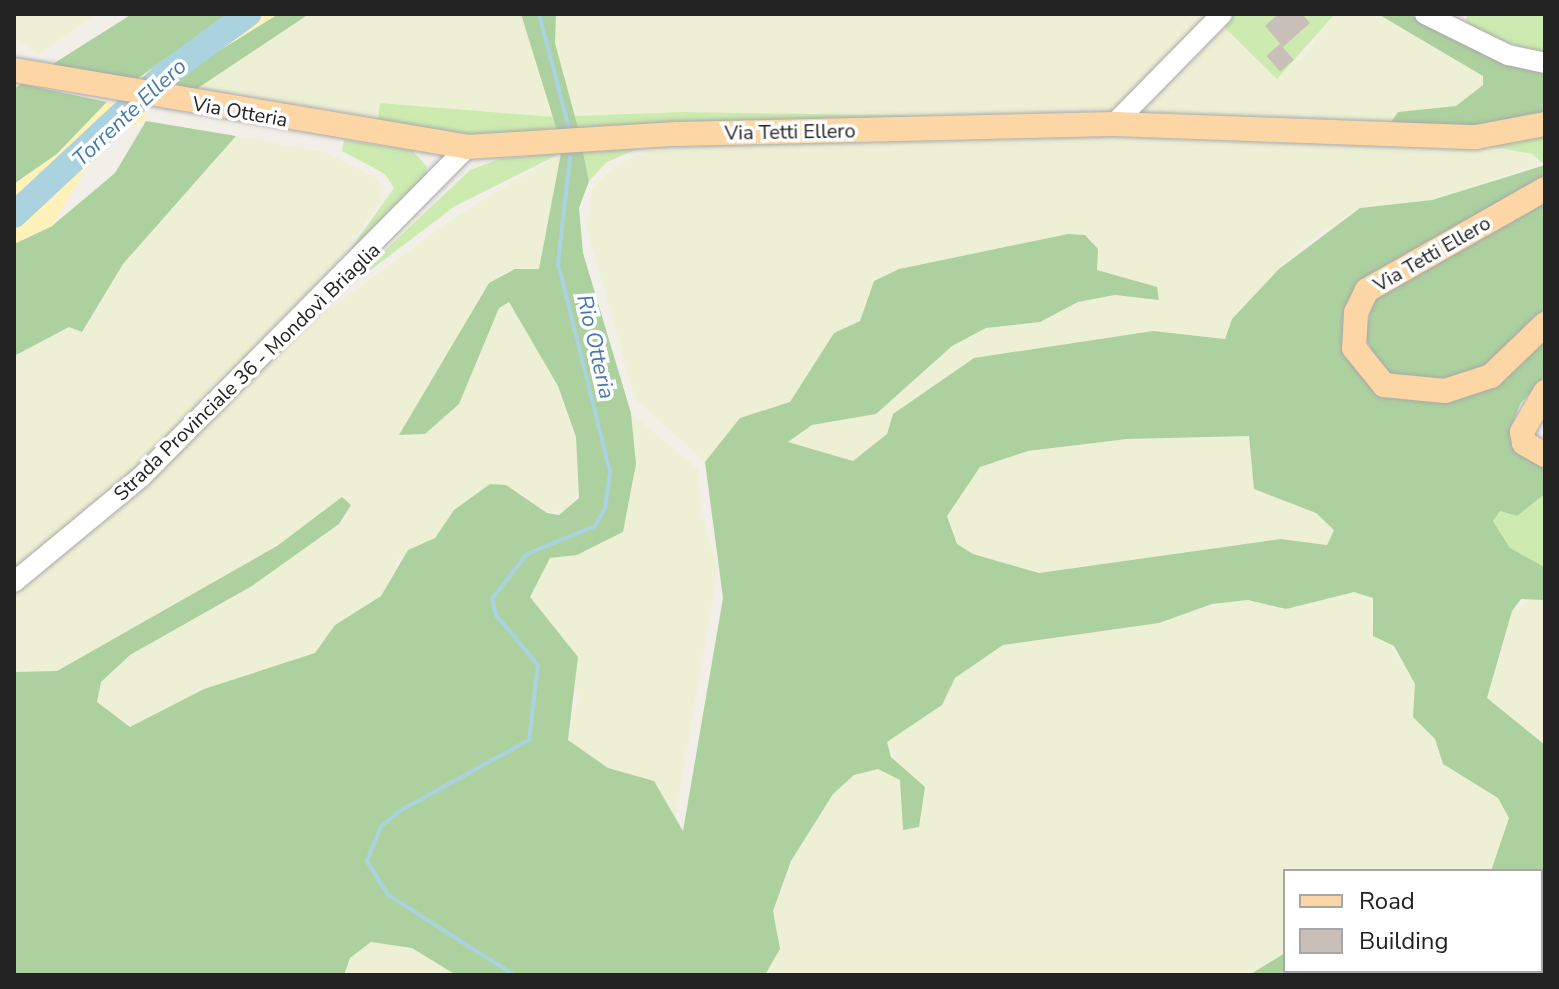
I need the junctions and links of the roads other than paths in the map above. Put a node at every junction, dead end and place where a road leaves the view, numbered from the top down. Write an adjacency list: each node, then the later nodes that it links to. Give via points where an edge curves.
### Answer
1 (1222, 14): 5 (street)
2 (1425, 14): 3 (street, via 1508,55)
3 (1545, 63)
4 (21, 72): 7 (main road, Via Otteria)
5 (1114, 124): 6 (main road, Via Tetti Ellero, via 1476,137); 7 (main road, Via Tetti Ellero, via 676,134 571,145)
6 (1545, 124)
7 (467, 147): 12 (street, Strada Provinciale 36 - Mondovì Briaglia, via 141,477)
8 (1545, 189): 9 (main road, Via Tetti Ellero, via 1367,290 1356,313 1354,348 1384,385 1445,391 1491,376)
9 (1545, 324)
10 (1545, 392): 11 (main road, via 1522,432 1524,443)
11 (1545, 455)
12 (14, 582)

